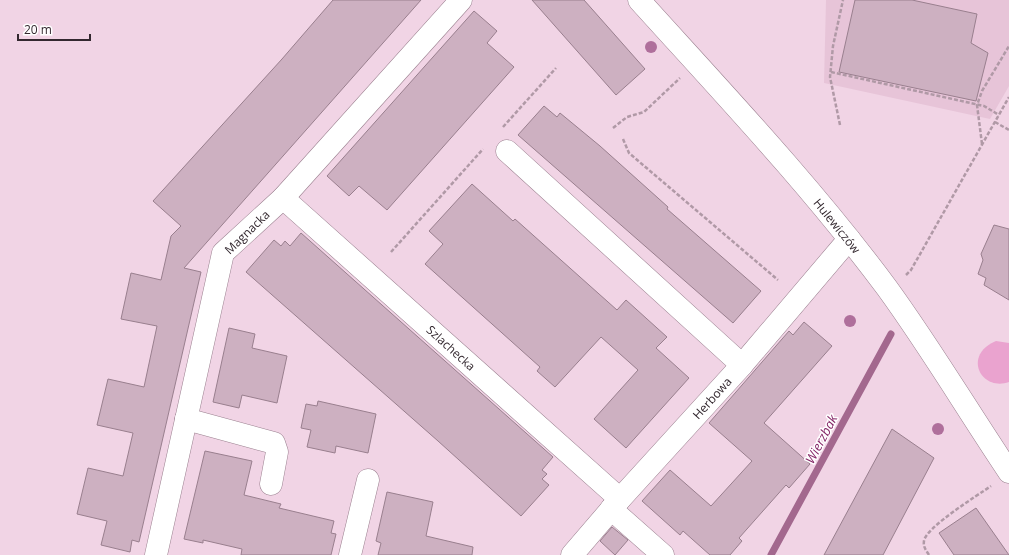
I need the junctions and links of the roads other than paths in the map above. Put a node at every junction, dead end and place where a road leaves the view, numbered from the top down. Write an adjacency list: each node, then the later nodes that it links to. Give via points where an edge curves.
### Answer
1 (461, 0): 4 (street, Magnacka)
2 (640, 0): 5 (street, Hulewiczów)
3 (497, 148): 6 (street)
4 (283, 198): 7 (street, Magnacka, via 223,253); 11 (street, Szlachecka)
5 (850, 239): 6 (street, Herbowa); 8 (street, Hulewiczów, via 888,290)
6 (742, 365): 11 (street, Herbowa)
7 (186, 419): 10 (street, via 274,443 277,452); 12 (street, Magnacka)
8 (1001, 478)
9 (368, 480): 13 (street)
10 (271, 484)
11 (615, 504): 14 (street, Herbowa); 15 (street, Szlachecka)
12 (156, 555)
13 (350, 555)
14 (572, 555)
15 (663, 555)

